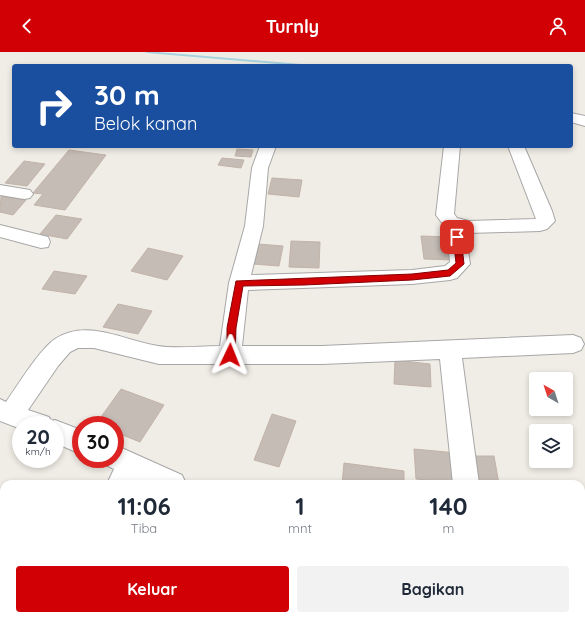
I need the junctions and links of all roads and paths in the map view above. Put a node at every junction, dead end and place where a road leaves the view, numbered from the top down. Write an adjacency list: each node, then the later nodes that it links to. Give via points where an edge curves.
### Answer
1 (573, 118): 2 (street)
2 (585, 121)
3 (267, 148): 11 (street, via 260,168 254,226)
4 (452, 148): 5 (street, via 445,215 451,223 469,227 540,225 546,221 543,211)
5 (517, 148)
6 (0, 190): 7 (street)
7 (24, 194)
8 (0, 231): 10 (street)
9 (457, 237): 11 (street, via 460,264 450,273 412,277)
10 (41, 242)
11 (239, 283): 14 (street)
12 (573, 344): 13 (street)
13 (450, 350): 14 (street, via 322,355); 19 (street)
14 (230, 355): 15 (street, via 160,355 94,339 75,339 62,346)
15 (6, 412): 16 (street)
16 (16, 416)
17 (122, 468): 18 (street)
18 (160, 480)
19 (466, 480)

